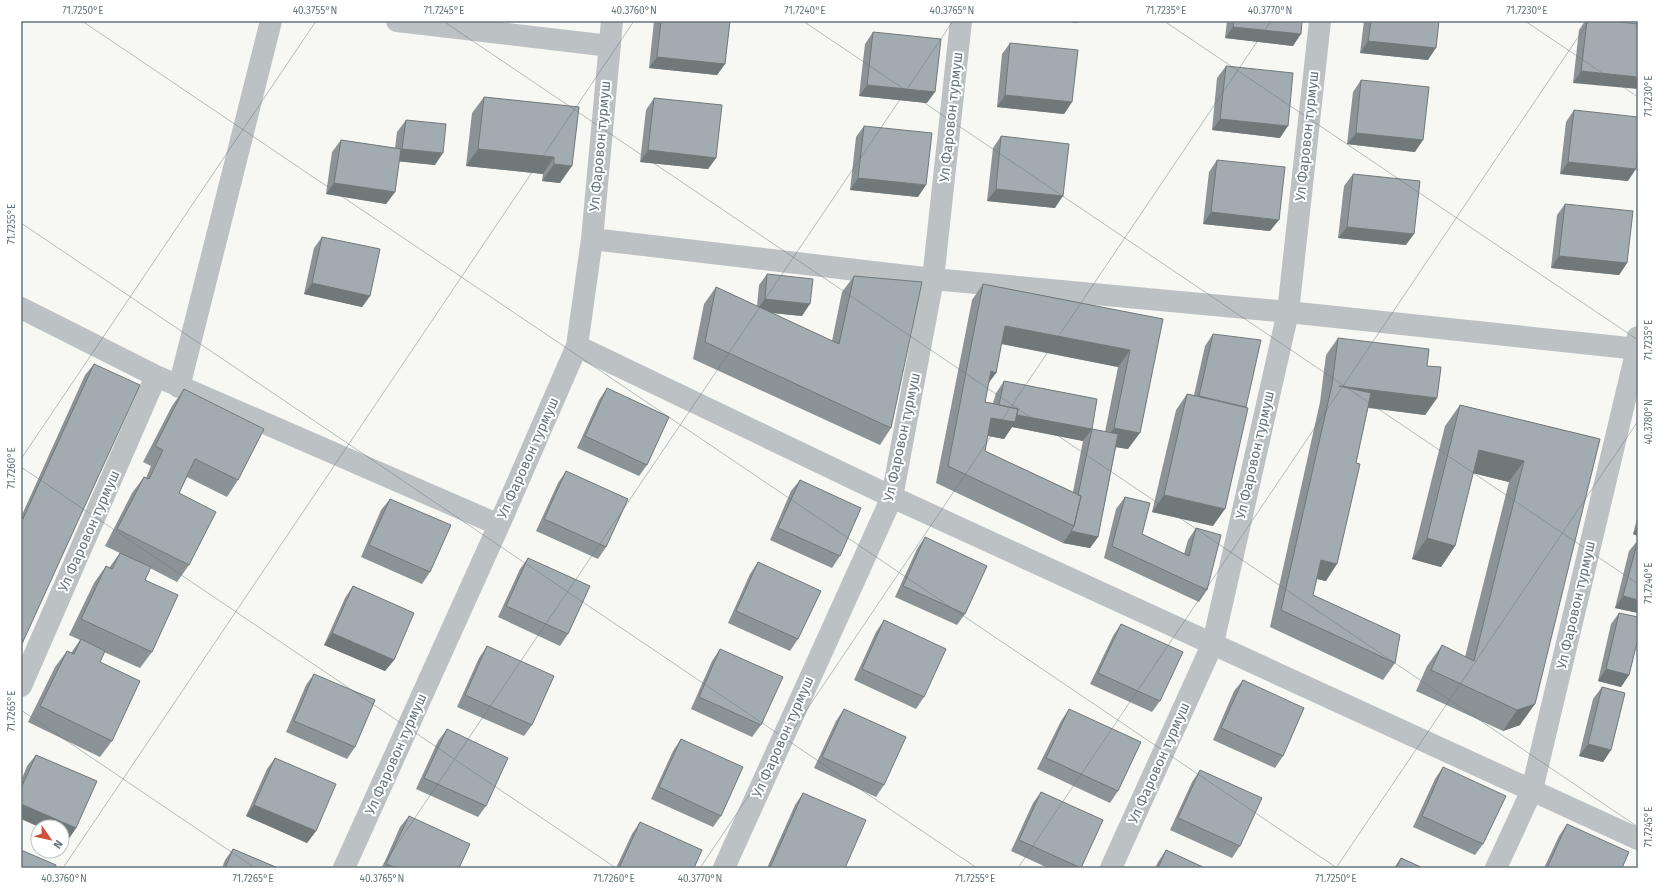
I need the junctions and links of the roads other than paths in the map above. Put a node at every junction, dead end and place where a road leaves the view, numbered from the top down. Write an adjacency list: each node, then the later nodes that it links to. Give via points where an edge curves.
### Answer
1 (271, 21): 14 (street)
2 (397, 21): 6 (street)
3 (612, 21): 6 (street, Ул Фаровон турмуш)
4 (962, 21): 8 (street, Ул Фаровон турмуш)
5 (1320, 21): 10 (street, Ул Фаровон турмуш)
6 (610, 46): 7 (street, Ул Фаровон турмуш)
7 (592, 239): 8 (street); 12 (street, Ул Фаровон турмуш)
8 (933, 279): 10 (street); 15 (street, Ул Фаровон турмуш)
9 (21, 308): 13 (street)
10 (1288, 312): 11 (street); 17 (street, Ул Фаровон турмуш)
11 (1638, 345): 19 (street, Ул Фаровон турмуш)
12 (577, 346): 15 (street); 16 (street, Ул Фаровон турмуш)
13 (156, 376): 14 (street); 18 (street, Ул Фаровон турмуш)
14 (179, 386): 16 (street)
15 (892, 497): 17 (street); 22 (street, Ул Фаровон турмуш)
16 (499, 524): 21 (street, Ул Фаровон турмуш)
17 (1213, 643): 19 (street); 23 (street, Ул Фаровон турмуш)
18 (21, 686)
19 (1532, 790): 20 (street); 24 (street, Ул Фаровон турмуш)
20 (1638, 839)
21 (344, 868)
22 (724, 868)
23 (1111, 868)
24 (1496, 868)

